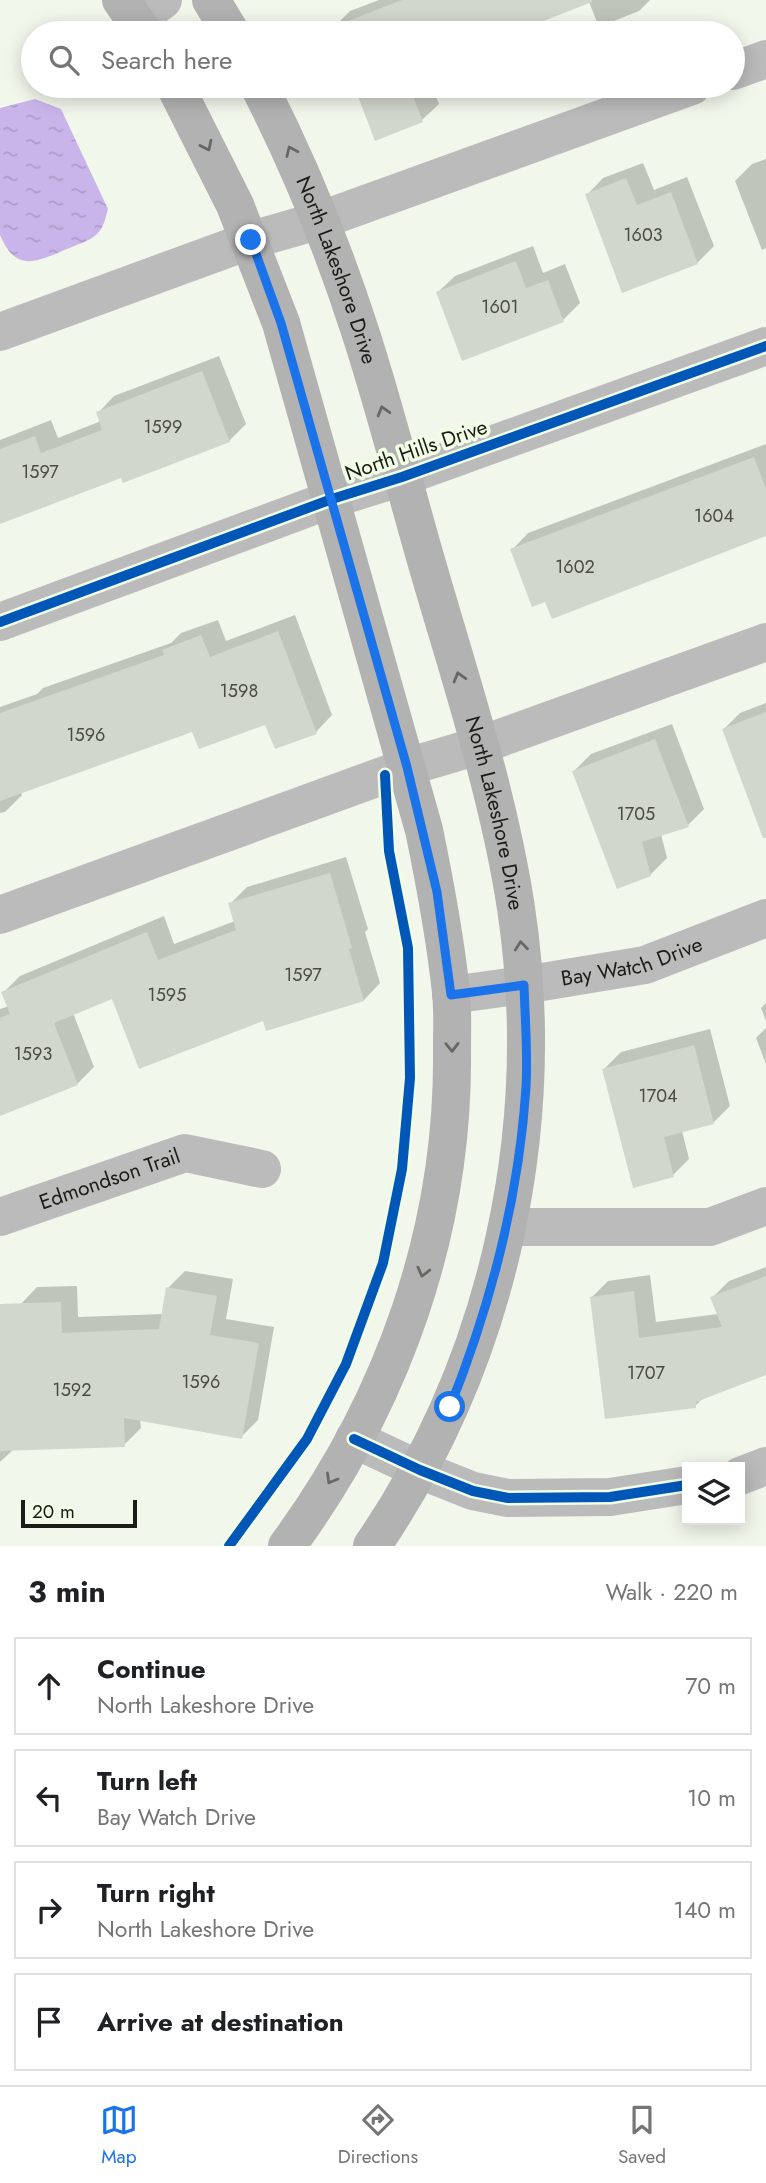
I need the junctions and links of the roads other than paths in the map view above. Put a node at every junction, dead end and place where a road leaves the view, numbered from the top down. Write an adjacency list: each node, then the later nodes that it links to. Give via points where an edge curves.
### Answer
1 (211, 0): 2 (main road)
2 (224, 21)
3 (766, 59): 4 (street)
4 (745, 67)
5 (181, 98): 9 (main road, one-way to 9)
6 (266, 98): 8 (main road, North Lakeshore Drive, one-way to 6)
7 (659, 98): 8 (street)
8 (321, 220): 9 (street); 12 (main road, North Lakeshore Drive, one-way to 8, via 360,331)
9 (251, 240): 10 (street); 13 (main road, via 281,323)
10 (0, 332)
11 (766, 346): 12 (street, North Hills Drive)
12 (402, 477): 13 (street, North Hills Drive); 16 (main road, North Lakeshore Drive, one-way to 12)
13 (332, 499): 14 (street, North Hills Drive); 17 (main road)
14 (0, 622)
15 (766, 642): 16 (street)
16 (478, 746): 17 (street); 20 (main road, North Lakeshore Drive, one-way to 16, via 506,855)
17 (407, 767): 18 (street); 21 (main road, via 437,892)
18 (0, 915)
19 (766, 918): 20 (street, Bay Watch Drive, via 645,965)
20 (524, 985): 21 (street, Bay Watch Drive); 25 (main road, North Lakeshore Drive, via 526,1085)
21 (451, 995): 26 (main road, one-way to 26, via 451,1117 441,1195 416,1300 395,1356)
22 (262, 1169): 24 (street, Edmondson Trail, via 184,1153)
23 (766, 1206): 25 (street, via 710,1227)
24 (0, 1217)
25 (508, 1227): 28 (main road, North Lakeshore Drive, via 470,1356)
26 (354, 1439): 28 (street); 31 (main road, one-way to 31)
27 (766, 1466): 29 (street)
28 (420, 1469): 30 (street, via 508,1498 610,1497); 32 (main road, North Lakeshore Drive)
29 (745, 1474)
30 (682, 1486)
31 (287, 1546)
32 (372, 1546)

